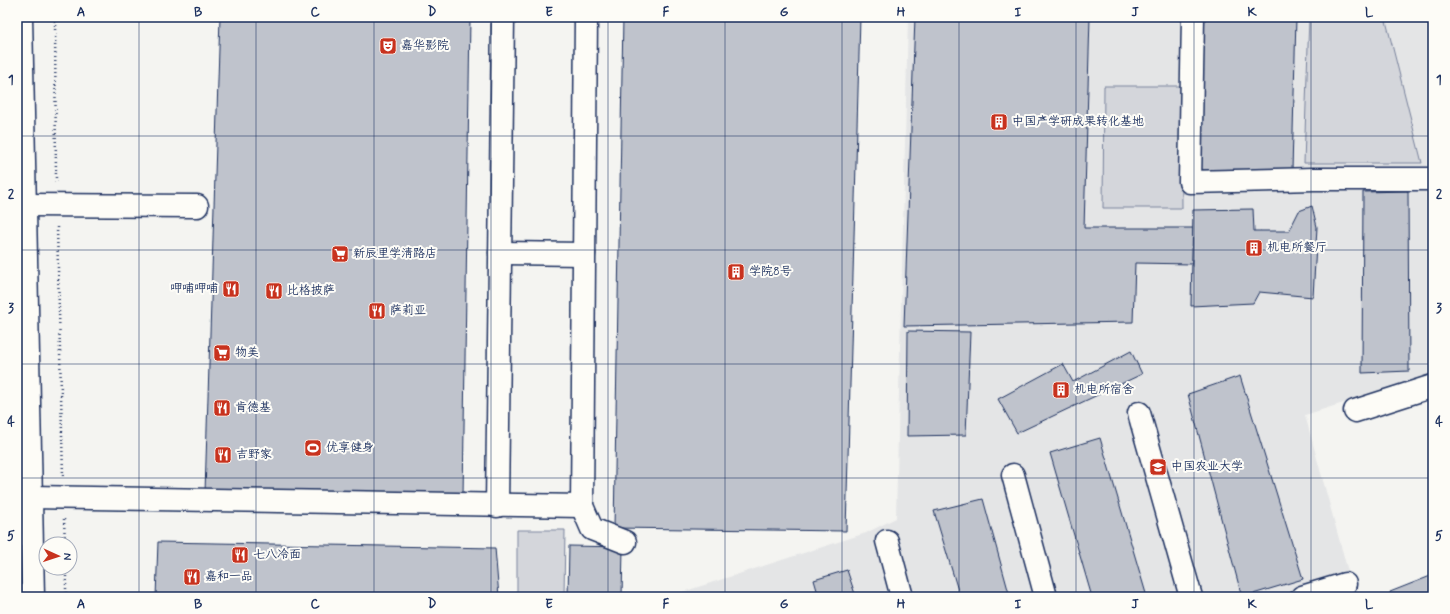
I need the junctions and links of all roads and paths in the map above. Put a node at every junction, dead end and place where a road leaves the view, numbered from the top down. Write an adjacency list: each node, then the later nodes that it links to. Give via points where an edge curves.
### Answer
1 (21, 17): 7 (main road)
2 (55, 17): 8 (path)
3 (503, 17): 10 (main road)
4 (586, 17): 11 (main road)
5 (1193, 17): 6 (main road, via 1190,182)
6 (1433, 179)
7 (25, 205): 8 (main road); 16 (main road)
8 (57, 205): 9 (main road); 17 (path)
9 (197, 206)
10 (500, 253): 11 (main road); 18 (main road)
11 (584, 254): 19 (main road)
12 (1433, 386): 14 (main road)
13 (1139, 412): 29 (main road)
14 (1355, 412)
15 (1014, 475): 28 (main road)
16 (31, 497): 17 (main road); 25 (main road)
17 (64, 498): 18 (main road); 20 (path)
18 (497, 506): 19 (main road)
19 (582, 506): 22 (main road, via 592,530)
20 (65, 536)
21 (888, 541): 27 (main road)
22 (625, 542)
23 (66, 576): 26 (path)
24 (1345, 584): 30 (main road)
25 (33, 597)
26 (66, 597)
27 (902, 597)
28 (1046, 597)
29 (1191, 597)
30 (1302, 597)

